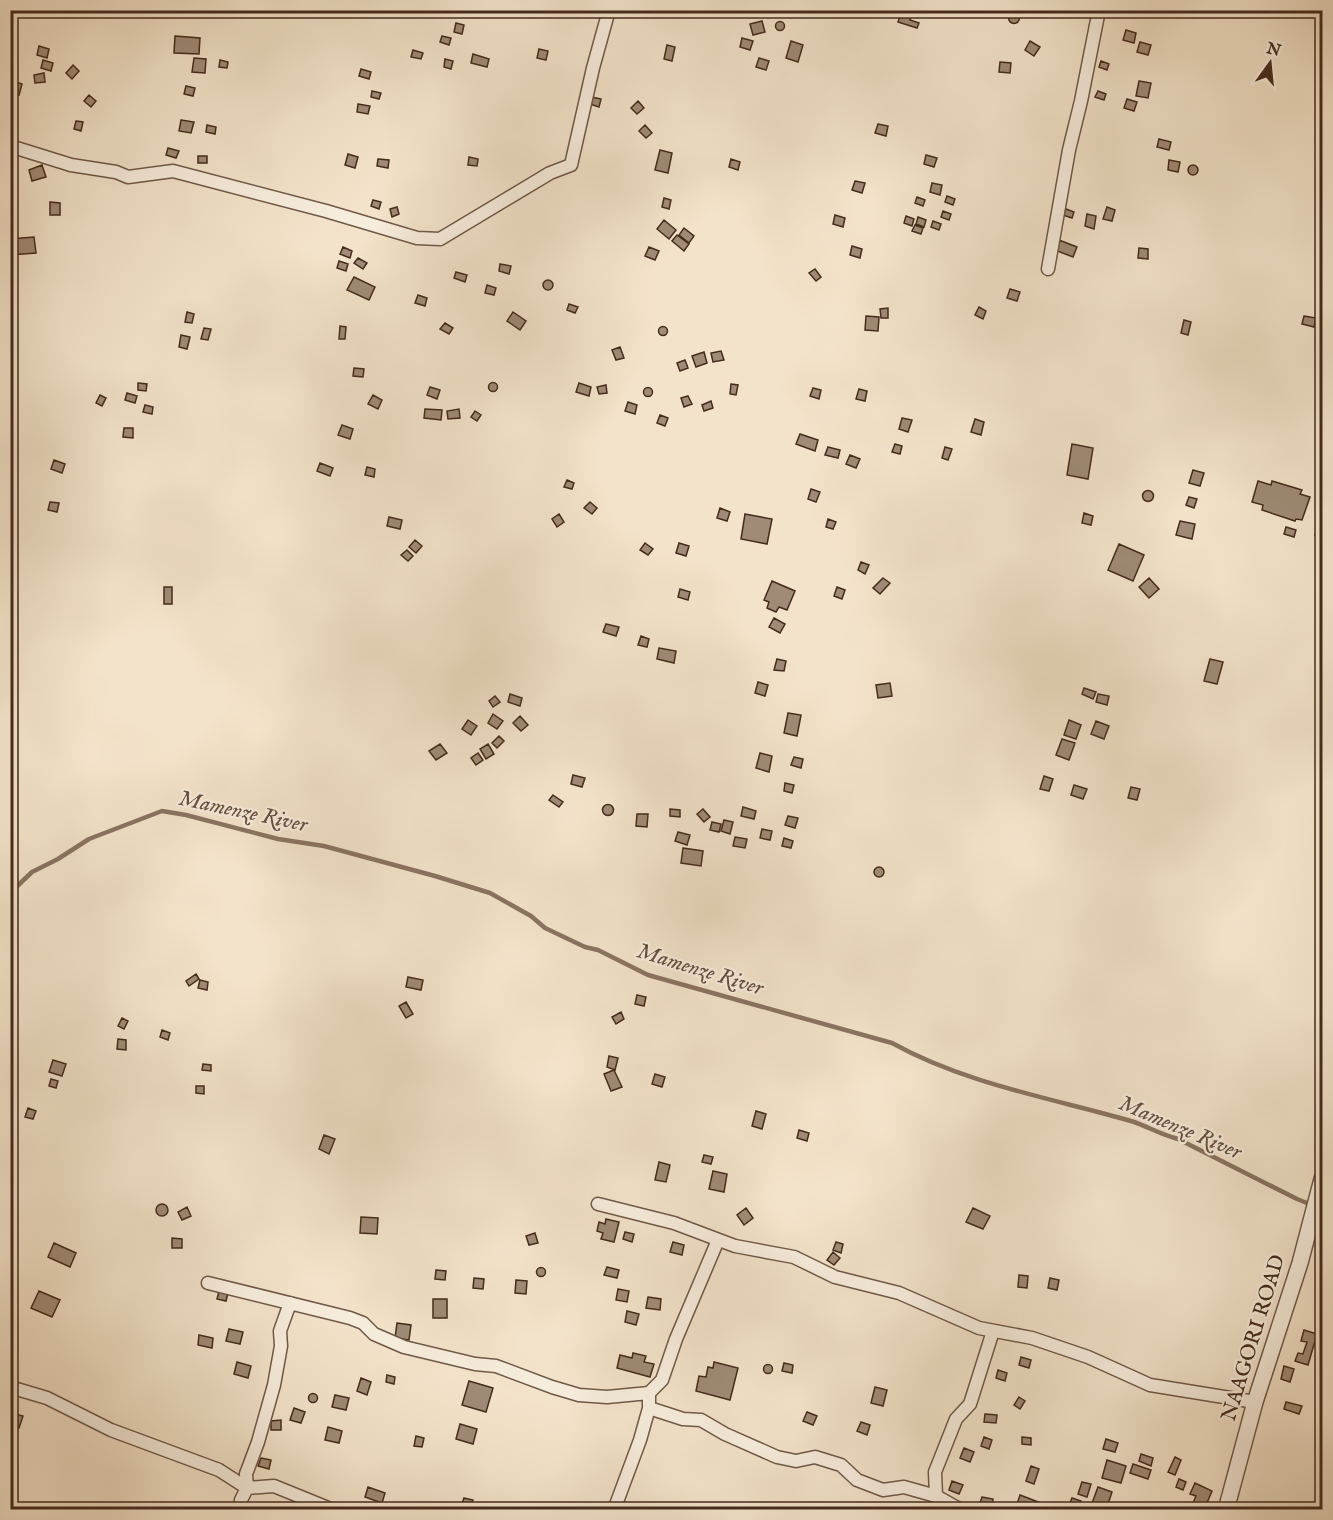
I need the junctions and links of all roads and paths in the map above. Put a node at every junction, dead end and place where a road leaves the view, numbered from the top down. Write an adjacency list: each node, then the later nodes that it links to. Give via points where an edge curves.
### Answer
1 (609, 10): 3 (street, via 570,165 440,238 417,238 173,171 128,177)
2 (1099, 10): 4 (street)
3 (10, 146)
4 (1048, 269)
5 (1323, 1179): 13 (street, NAAGORI ROAD)
6 (598, 1204): 7 (street, via 674,1223)
7 (718, 1240): 10 (street, via 794,1257 835,1277 899,1293 979,1328); 12 (street, via 662,1380)
8 (208, 1283): 9 (street)
9 (290, 1303): 12 (street, via 363,1323 374,1334 404,1347 496,1366 579,1395); 15 (street, via 280,1331 274,1385 246,1474)
10 (993, 1330): 13 (street, via 1088,1357 1150,1385); 16 (street, via 970,1404 956,1419 934,1472)
11 (10, 1387): 15 (street, via 47,1398 111,1430 219,1470)
12 (648, 1393): 14 (street)
13 (1255, 1402): 21 (street, NAAGORI ROAD)
14 (649, 1408): 16 (street, via 683,1419 701,1420 777,1457 796,1461 815,1457 841,1466 857,1480 883,1490 904,1487); 19 (street)
15 (248, 1488): 17 (street); 18 (street, via 274,1486)
16 (936, 1496): 20 (street)
17 (240, 1509)
18 (333, 1509)
19 (614, 1509)
20 (961, 1509)
21 (1226, 1509)

